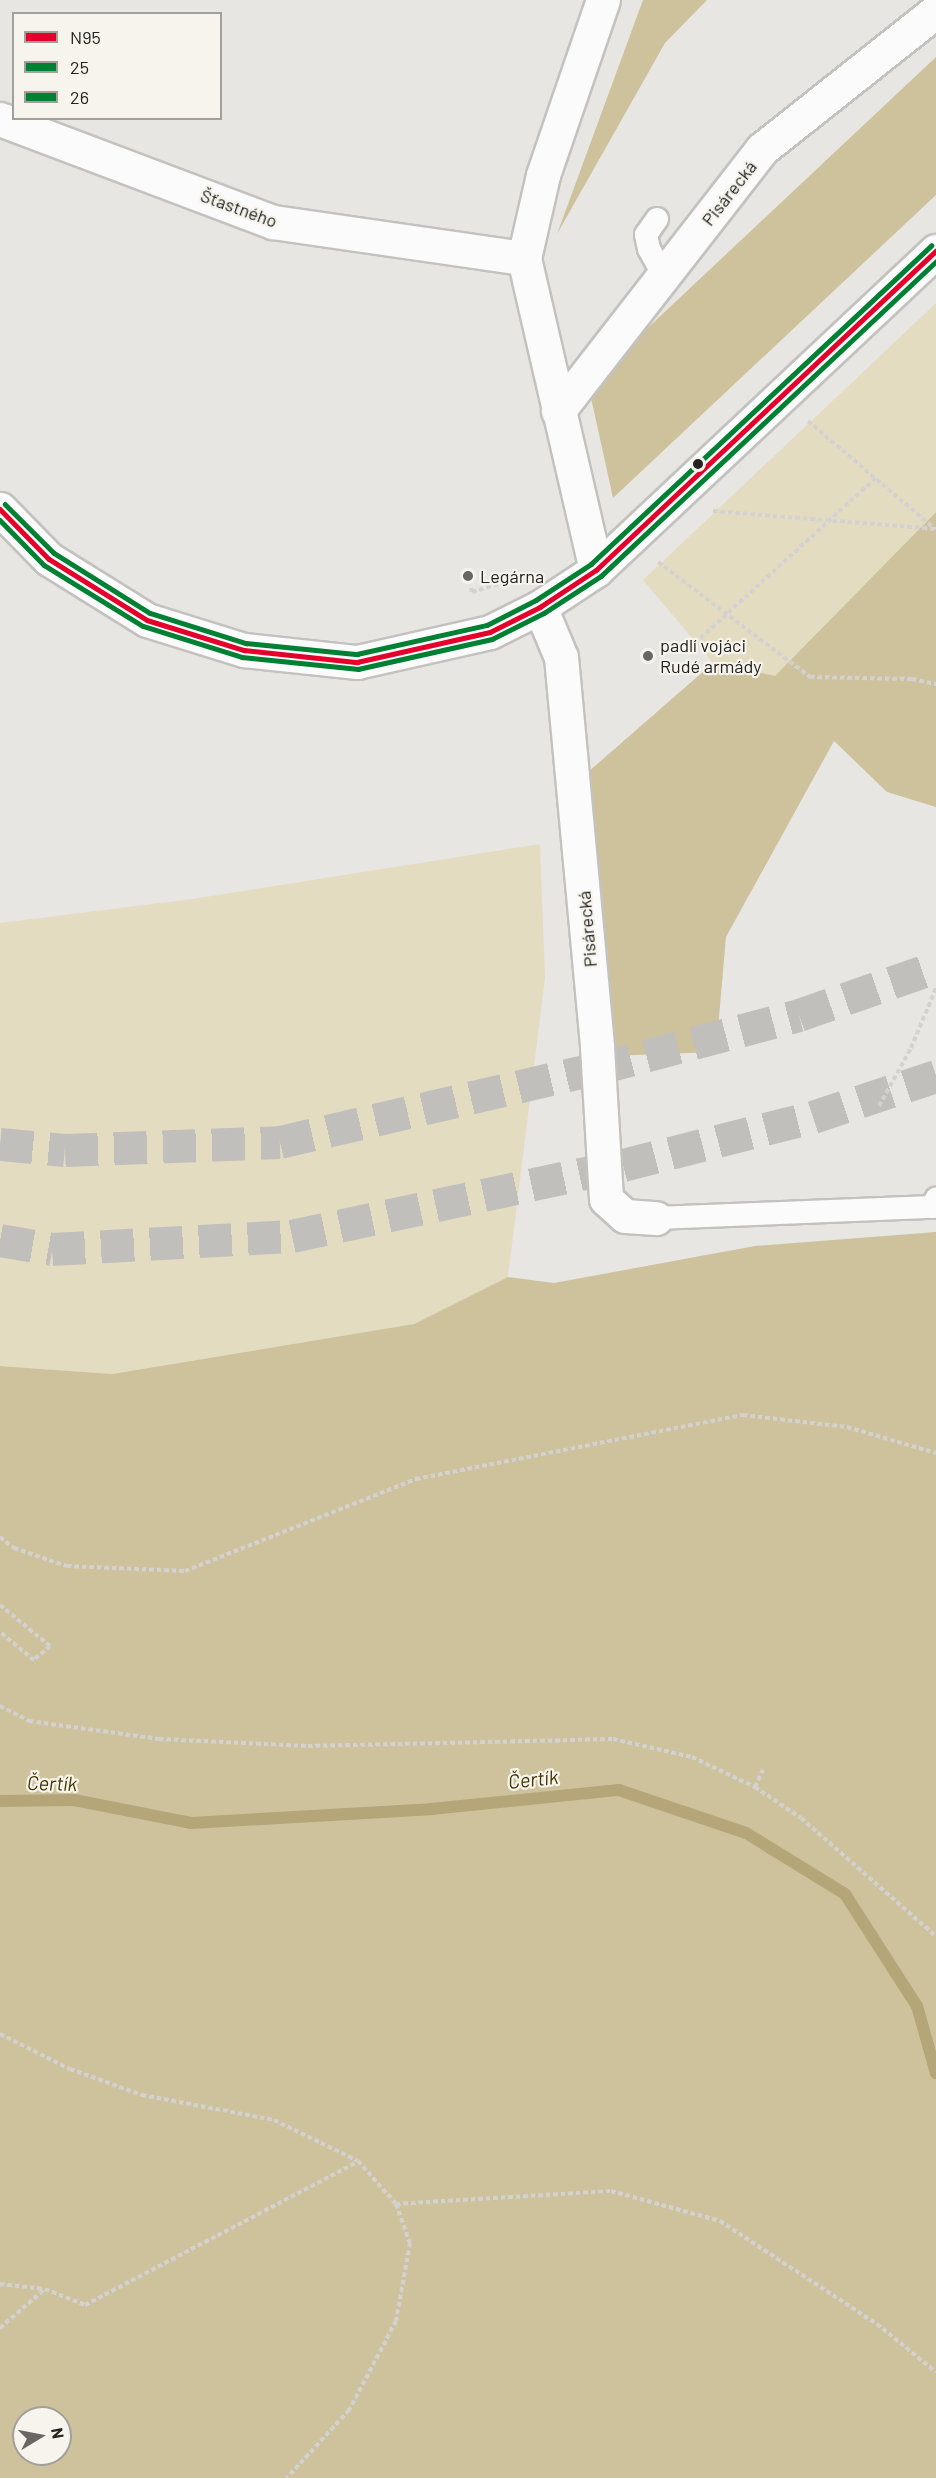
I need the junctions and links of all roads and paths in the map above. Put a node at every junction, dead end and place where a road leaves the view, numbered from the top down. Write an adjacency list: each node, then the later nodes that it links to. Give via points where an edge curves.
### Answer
1 (603, 0): 6 (street, via 543,175)
2 (936, 11): 7 (street, Pisárecká, via 762,149)
3 (0, 119): 6 (street, Šťastného, via 273,222)
4 (657, 219): 7 (lane, via 646,235)
5 (936, 251): 15 (street)
6 (524, 258): 8 (street)
7 (664, 276): 8 (street, Pisárecká)
8 (558, 411): 16 (street)
9 (807, 420): 10 (path)
10 (877, 477): 13 (path); 14 (path)
11 (0, 509): 17 (street, via 49,560 147,620 244,650 357,662 490,632)
12 (711, 511): 13 (path)
13 (828, 520): 14 (path); 18 (path)
14 (936, 529)
15 (629, 539): 16 (street); 18 (path)
16 (596, 570): 17 (street)
17 (540, 607): 24 (street, Pisárecká, via 561,657 596,1036 606,1199 625,1216)
18 (725, 615): 19 (path); 20 (path, via 810,677 912,679)
19 (695, 643)
20 (936, 684)
21 (936, 988): 22 (path, via 911,1048)
22 (879, 1106)
23 (936, 1199): 24 (lane, via 933,1207)
24 (656, 1218)
25 (936, 1453): 26 (path, via 847,1427 742,1415 416,1479 185,1571 67,1566 14,1548)
26 (0, 1537)
27 (0, 1605): 28 (path, via 50,1646 34,1660)
28 (0, 1632)
29 (0, 1706): 31 (path, via 29,1721 159,1739 308,1746 613,1740 692,1757)
30 (764, 1770): 31 (path)
31 (755, 1787): 32 (path, via 801,1818)
32 (936, 1936)
33 (0, 2034): 34 (path, via 70,2069 142,2095 274,2120)
34 (358, 2161): 35 (path); 37 (path, via 85,2306)
35 (396, 2204): 39 (path, via 612,2191 720,2221 877,2324); 40 (path, via 410,2243 396,2321 349,2410)
36 (0, 2284): 37 (path)
37 (45, 2289): 38 (path)
38 (0, 2328)
39 (936, 2372)
40 (287, 2478)

